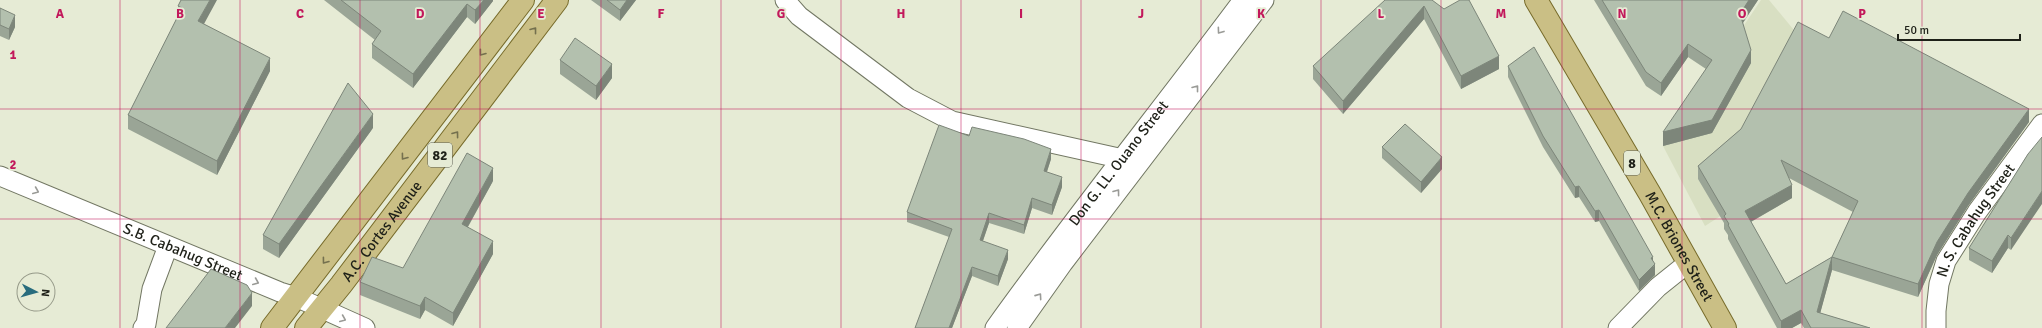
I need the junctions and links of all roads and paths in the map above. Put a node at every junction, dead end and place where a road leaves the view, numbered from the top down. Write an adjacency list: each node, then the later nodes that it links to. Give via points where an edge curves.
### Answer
1 (523, 0): 8 (main road, A.C. Cortes Avenue / 82, one-way to 8)
2 (557, 0): 9 (main road, A.C. Cortes Avenue / 82, one-way to 2)
3 (785, 0): 11 (street, via 799,16 908,98 952,121)
4 (1243, 0): 7 (street, Don G. LL. Ouano Street, one-way to 7)
5 (1264, 0): 7 (street, Don G. LL. Ouano Street)
6 (1536, 0): 15 (main road, M.C. Briones Street / 8)
7 (1213, 53): 11 (street, Don G. LL. Ouano Street); 13 (street, Don G. LL. Ouano Street, one-way to 7)
8 (450, 97): 9 (main road); 16 (main road, A.C. Cortes Avenue / 82, one-way to 16)
9 (471, 114): 17 (main road, A.C. Cortes Avenue / 82, one-way to 9)
10 (2042, 124): 26 (street, N. S. Cabahug Street, via 1977,212 1946,261 1939,284)
11 (1123, 159): 13 (street, Don G. LL. Ouano Street)
12 (0, 176): 14 (street, S.B. Cabahug Street, one-way to 14)
13 (1082, 224): 22 (street, Don G. LL. Ouano Street); 23 (street, Don G. LL. Ouano Street, one-way to 13)
14 (168, 246): 16 (street, S.B. Cabahug Street, one-way to 16); 18 (street, via 152,289 146,324)
15 (1688, 262): 24 (street, via 1658,287); 25 (main road, M.C. Briones Street / 8)
16 (296, 297): 17 (street, S.B. Cabahug Street); 19 (main road, A.C. Cortes Avenue / 82)
17 (321, 309): 20 (main road, A.C. Cortes Avenue / 82); 21 (street, S.B. Cabahug Street, one-way to 21)
18 (143, 328)
19 (272, 328)
20 (306, 328)
21 (365, 328)
22 (995, 328)
23 (1017, 328)
24 (1618, 328)
25 (1725, 328)
26 (1936, 328)

